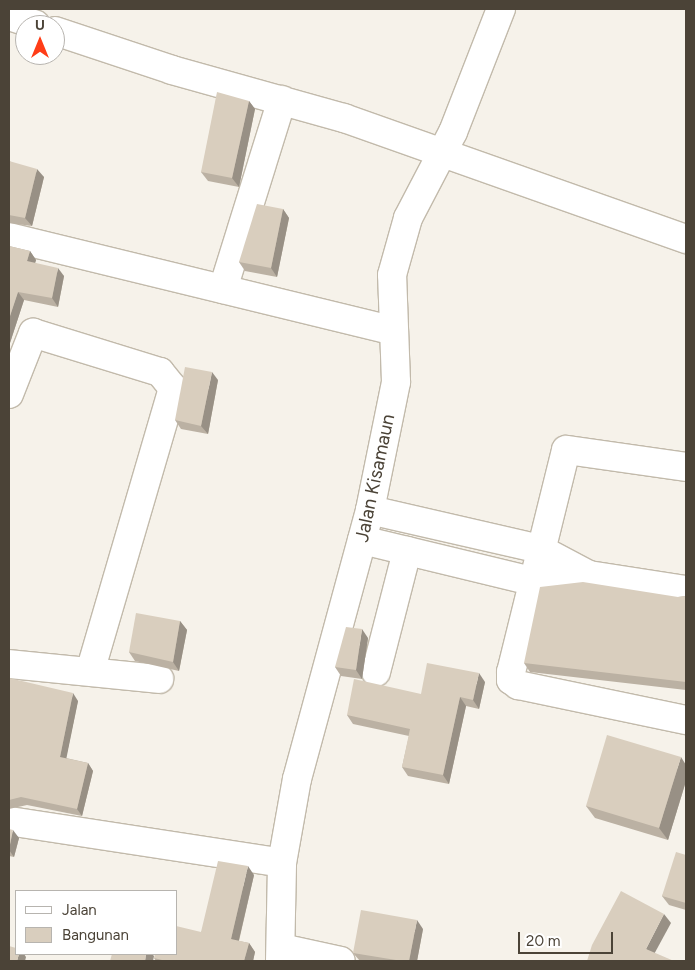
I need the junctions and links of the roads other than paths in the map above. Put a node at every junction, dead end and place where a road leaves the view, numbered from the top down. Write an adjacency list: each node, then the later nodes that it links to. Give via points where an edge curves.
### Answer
1 (501, 9): 4 (street, Jalan Kisamaun)
2 (65, 34): 3 (street)
3 (282, 100): 4 (street); 7 (street)
4 (442, 150): 6 (street); 8 (street, Jalan Kisamaun, via 408,218 392,275)
5 (9, 237): 7 (street)
6 (686, 238)
7 (223, 289): 8 (street)
8 (391, 330): 11 (street, Jalan Kisamaun, via 396,382)
9 (9, 394): 19 (street, via 33,333 160,372 173,388)
10 (686, 466): 13 (street, via 566,450)
11 (370, 510): 12 (street, Jalan Kisamaun); 13 (street)
12 (362, 540): 14 (street); 24 (street, Jalan Kisamaun, via 297,779)
13 (540, 549): 15 (street); 16 (street)
14 (407, 551): 16 (street); 20 (street)
15 (589, 575): 16 (street); 17 (street)
16 (532, 581): 22 (street, via 511,680)
17 (686, 590)
18 (9, 664): 19 (street)
19 (90, 671): 21 (street)
20 (376, 672)
21 (159, 679)
22 (686, 720)
23 (9, 821): 24 (street)
24 (282, 863): 25 (street, Jalan Kisamaun)
25 (280, 955): 26 (street)
26 (341, 961)

